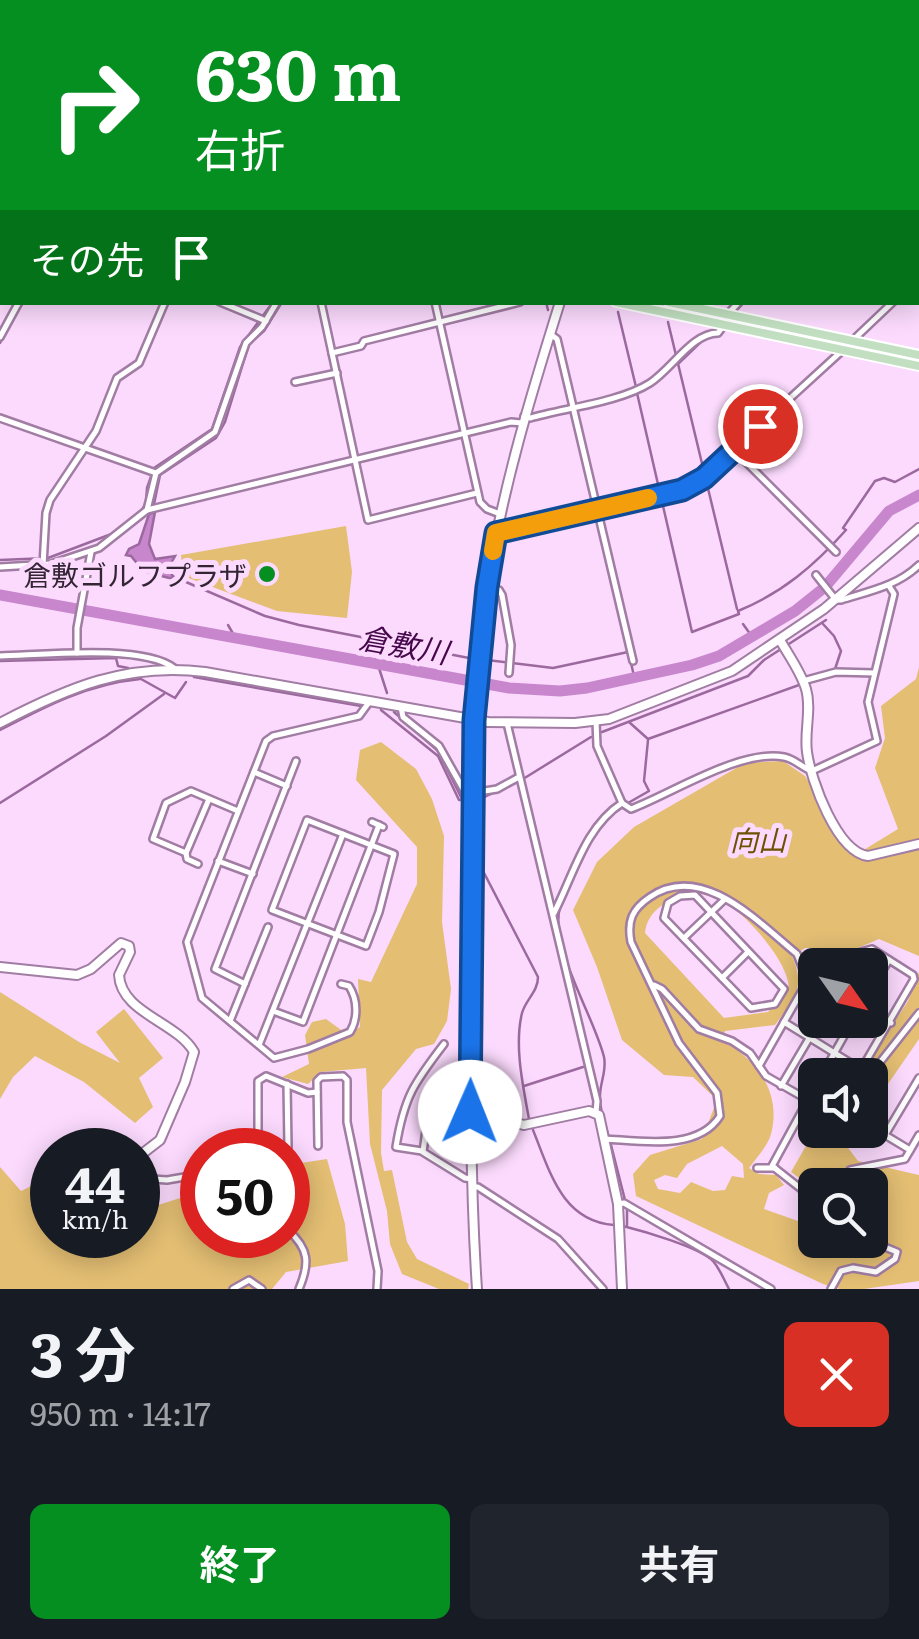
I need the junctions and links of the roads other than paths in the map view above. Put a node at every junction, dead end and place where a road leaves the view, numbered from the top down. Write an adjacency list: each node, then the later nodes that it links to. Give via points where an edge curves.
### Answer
1 (17, 305): 16 (street)
2 (164, 305): 32 (street, via 138,363 118,378)
3 (227, 305): 15 (street)
4 (275, 305): 15 (street)
5 (323, 305): 23 (street)
6 (435, 305): 17 (street)
7 (508, 305): 17 (street)
8 (559, 305): 19 (street)
9 (630, 305): 18 (main road)
10 (682, 305): 13 (main road)
11 (736, 305): 13 (street)
12 (891, 305): 21 (street)
13 (726, 315): 18 (street); 21 (main road)
14 (0, 318): 16 (street)
15 (264, 320): 35 (street, via 246,343 215,432)
16 (8, 322): 20 (street)
17 (438, 322): 23 (street); 31 (street)
18 (724, 325): 22 (main road); 28 (street, via 637,390)
19 (550, 334): 28 (street, via 557,338); 30 (street)
20 (0, 337)
21 (852, 341): 22 (street); 24 (main road)
22 (842, 350): 25 (main road); 33 (street)
23 (332, 353): 26 (street)
24 (919, 355)
25 (919, 366)
26 (337, 373): 27 (street); 34 (street)
27 (295, 382)
28 (572, 407): 30 (street); 38 (street)
29 (0, 418): 32 (street)
30 (523, 420): 31 (street); 39 (street)
31 (464, 434): 34 (street); 36 (street)
32 (85, 447): 35 (street); 44 (street, via 50,500)
33 (734, 450): 38 (street, via 682,490); 42 (street)
34 (356, 461): 36 (street, via 368,520); 37 (street)
35 (153, 472): 37 (street)
36 (477, 492): 39 (street, via 484,508)
37 (151, 510): 43 (street)
38 (596, 511): 41 (street); 54 (street)
39 (500, 514): 41 (street)
40 (919, 528): 50 (street)
41 (496, 533): 49 (street)
42 (833, 549)
43 (91, 551): 44 (street); 52 (street)
44 (43, 561): 46 (street)
45 (919, 565): 48 (street)
46 (0, 567)
47 (816, 575): 50 (street)
48 (889, 586): 50 (street); 57 (street, via 894,594)
49 (487, 587): 55 (street, via 502,595); 61 (street)
50 (835, 598): 51 (street)
51 (783, 645): 58 (street); 62 (street, via 718,678)
52 (76, 653): 53 (street); 56 (street, via 145,656)
53 (0, 656)
54 (632, 661)
55 (510, 667)
56 (176, 670): 59 (street); 63 (street, via 74,687)
57 (874, 674): 58 (street, via 836,672); 67 (street, via 868,702 877,741)
58 (802, 681): 67 (street)
59 (370, 701): 60 (street); 66 (street, via 359,716 269,738)
60 (401, 707): 61 (street); 70 (street)
61 (474, 720): 64 (street); 70 (street)
62 (596, 722): 64 (street); 72 (street, via 597,746)
63 (0, 723)
64 (507, 723): 68 (street)
65 (296, 761): 69 (street)
66 (254, 772): 69 (street); 73 (street)
67 (812, 772): 72 (street, via 783,756 764,758 715,769 631,809); 76 (street, via 833,827 852,850 868,856)
68 (520, 780): 70 (street); 84 (street)
69 (286, 786): 81 (street)
70 (472, 794): 120 (street)
71 (209, 799): 73 (street); 78 (street); 78 (street, via 191,791 166,803 153,839)
72 (622, 802): 84 (street, via 593,830)
73 (238, 811): 79 (street)
74 (378, 825): 77 (street)
75 (343, 834): 77 (street); 85 (street); 85 (street, via 307,820 272,910)
76 (919, 844)
77 (371, 845): 87 (street); 87 (street, via 394,854 379,912 366,946)
78 (186, 853): 80 (street)
79 (218, 861): 81 (street); 100 (street, via 187,949 202,998)
80 (198, 864)
81 (253, 874): 94 (street, via 216,970)
82 (726, 898): 83 (street); 90 (street); 96 (street, via 674,887 638,904 630,942)
83 (710, 913): 88 (street); 88 (street, via 695,895 668,903 664,918); 89 (street)
84 (553, 914): 124 (street)
85 (307, 924): 87 (street); 98 (street)
86 (268, 927): 94 (street)
87 (337, 935): 98 (street, via 303,1022)
88 (684, 938): 93 (street)
89 (747, 953): 93 (street); 93 (street, via 784,990 775,1004 751,1008)
90 (798, 957)
91 (889, 960): 103 (street, via 914,979)
92 (0, 968): 129 (street, via 76,975 121,942 129,946 119,976 125,996 194,1052)
93 (722, 978)
94 (245, 984): 100 (street)
95 (340, 984): 108 (street, via 353,992 350,1032 278,1058)
96 (654, 985): 114 (street, via 698,1029 732,1041); 130 (street, via 679,1043 717,1093 720,1116 701,1136)
97 (798, 998): 102 (street)
98 (273, 1012): 108 (street)
99 (919, 1014): 113 (street)
100 (230, 1021): 108 (street)
101 (888, 1021): 103 (street)
102 (784, 1022): 104 (street); 114 (street)
103 (891, 1023): 112 (street)
104 (798, 1031)
105 (810, 1038): 109 (street); 117 (street)
106 (844, 1038): 109 (street)
107 (444, 1044): 133 (street, via 409,1091 401,1114 396,1147)
108 (258, 1045)
109 (836, 1053): 110 (street); 111 (street)
110 (833, 1058)
111 (842, 1058)
112 (869, 1058)
113 (884, 1058)
114 (760, 1066): 117 (street)
115 (919, 1078): 118 (street)
116 (287, 1084): 119 (street); 126 (street, via 266,1076 258,1081); 127 (street)
117 (781, 1086): 121 (street)
118 (911, 1090): 122 (street); 132 (street, via 885,1135)
119 (317, 1092): 131 (street); 142 (street, via 321,1077 347,1080 347,1122)
120 (472, 1095): 123 (street); 133 (street, via 431,1093)
121 (798, 1095)
122 (919, 1095)
123 (470, 1112): 124 (street, via 524,1125); 137 (street)
124 (596, 1112): 130 (street)
125 (798, 1117): 135 (street)
126 (258, 1128)
127 (288, 1128)
128 (919, 1135): 132 (street)
129 (160, 1140)
130 (605, 1140): 139 (street)
131 (318, 1146)
132 (910, 1150): 136 (street, via 904,1159)
133 (423, 1152): 137 (street)
134 (757, 1168): 135 (street)
135 (775, 1168): 138 (street)
136 (860, 1168)
137 (472, 1183): 148 (street); 149 (street, via 558,1239)
138 (798, 1186)
139 (618, 1204): 143 (street); 150 (street)
140 (888, 1248): 151 (street, via 897,1252 895,1260 876,1272 840,1271)
141 (308, 1258): 146 (street)
142 (377, 1287): 147 (street)
143 (766, 1288)
144 (234, 1289): 145 (street, via 249,1280)
145 (262, 1289)
146 (300, 1289)
147 (389, 1289)
148 (477, 1289)
149 (603, 1289)
150 (622, 1289)
151 (831, 1289)

